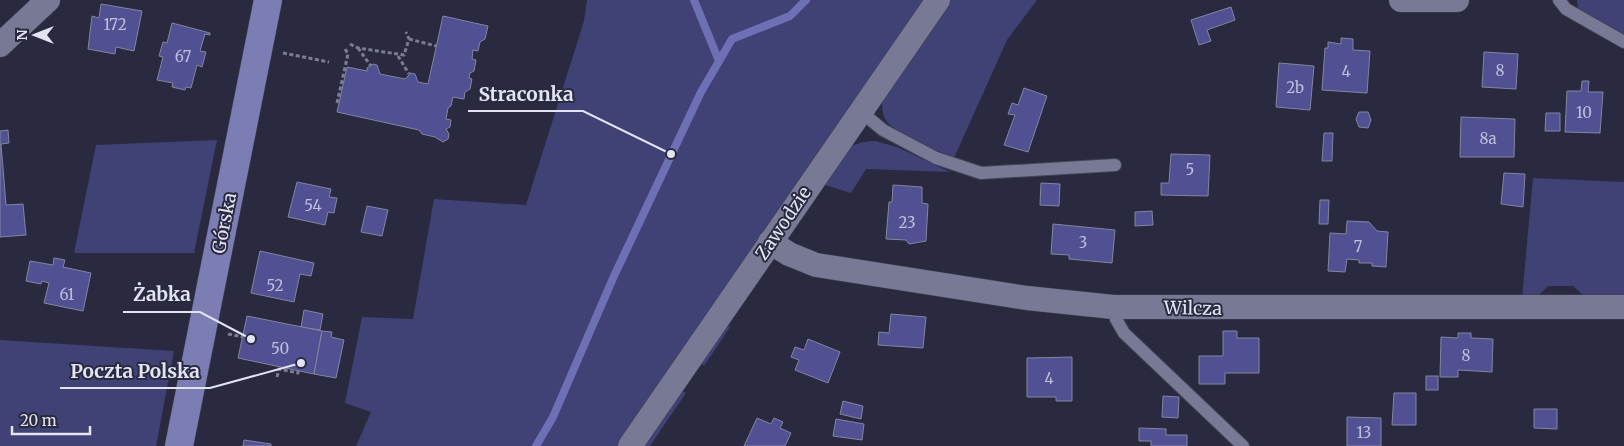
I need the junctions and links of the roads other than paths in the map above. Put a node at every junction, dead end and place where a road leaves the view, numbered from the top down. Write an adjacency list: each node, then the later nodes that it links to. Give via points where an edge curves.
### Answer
1 (48, 0): 8 (street)
2 (268, 0): 14 (street, Górska)
3 (938, 0): 9 (street, Zawodzie)
4 (1407, 0): 5 (street)
5 (1458, 0)
6 (1559, 0): 7 (lane, via 1566,9)
7 (1624, 42)
8 (0, 45)
9 (860, 112): 10 (lane, via 883,130 936,158 981,173); 11 (street, Zawodzie)
10 (1115, 165)
11 (770, 242): 12 (street, Wilcza, via 816,265 1027,298); 15 (street, Zawodzie)
12 (1113, 307): 13 (street, Wilcza); 16 (lane, via 1124,333)
13 (1624, 307)
14 (179, 446)
15 (630, 446)
16 (1243, 446)

